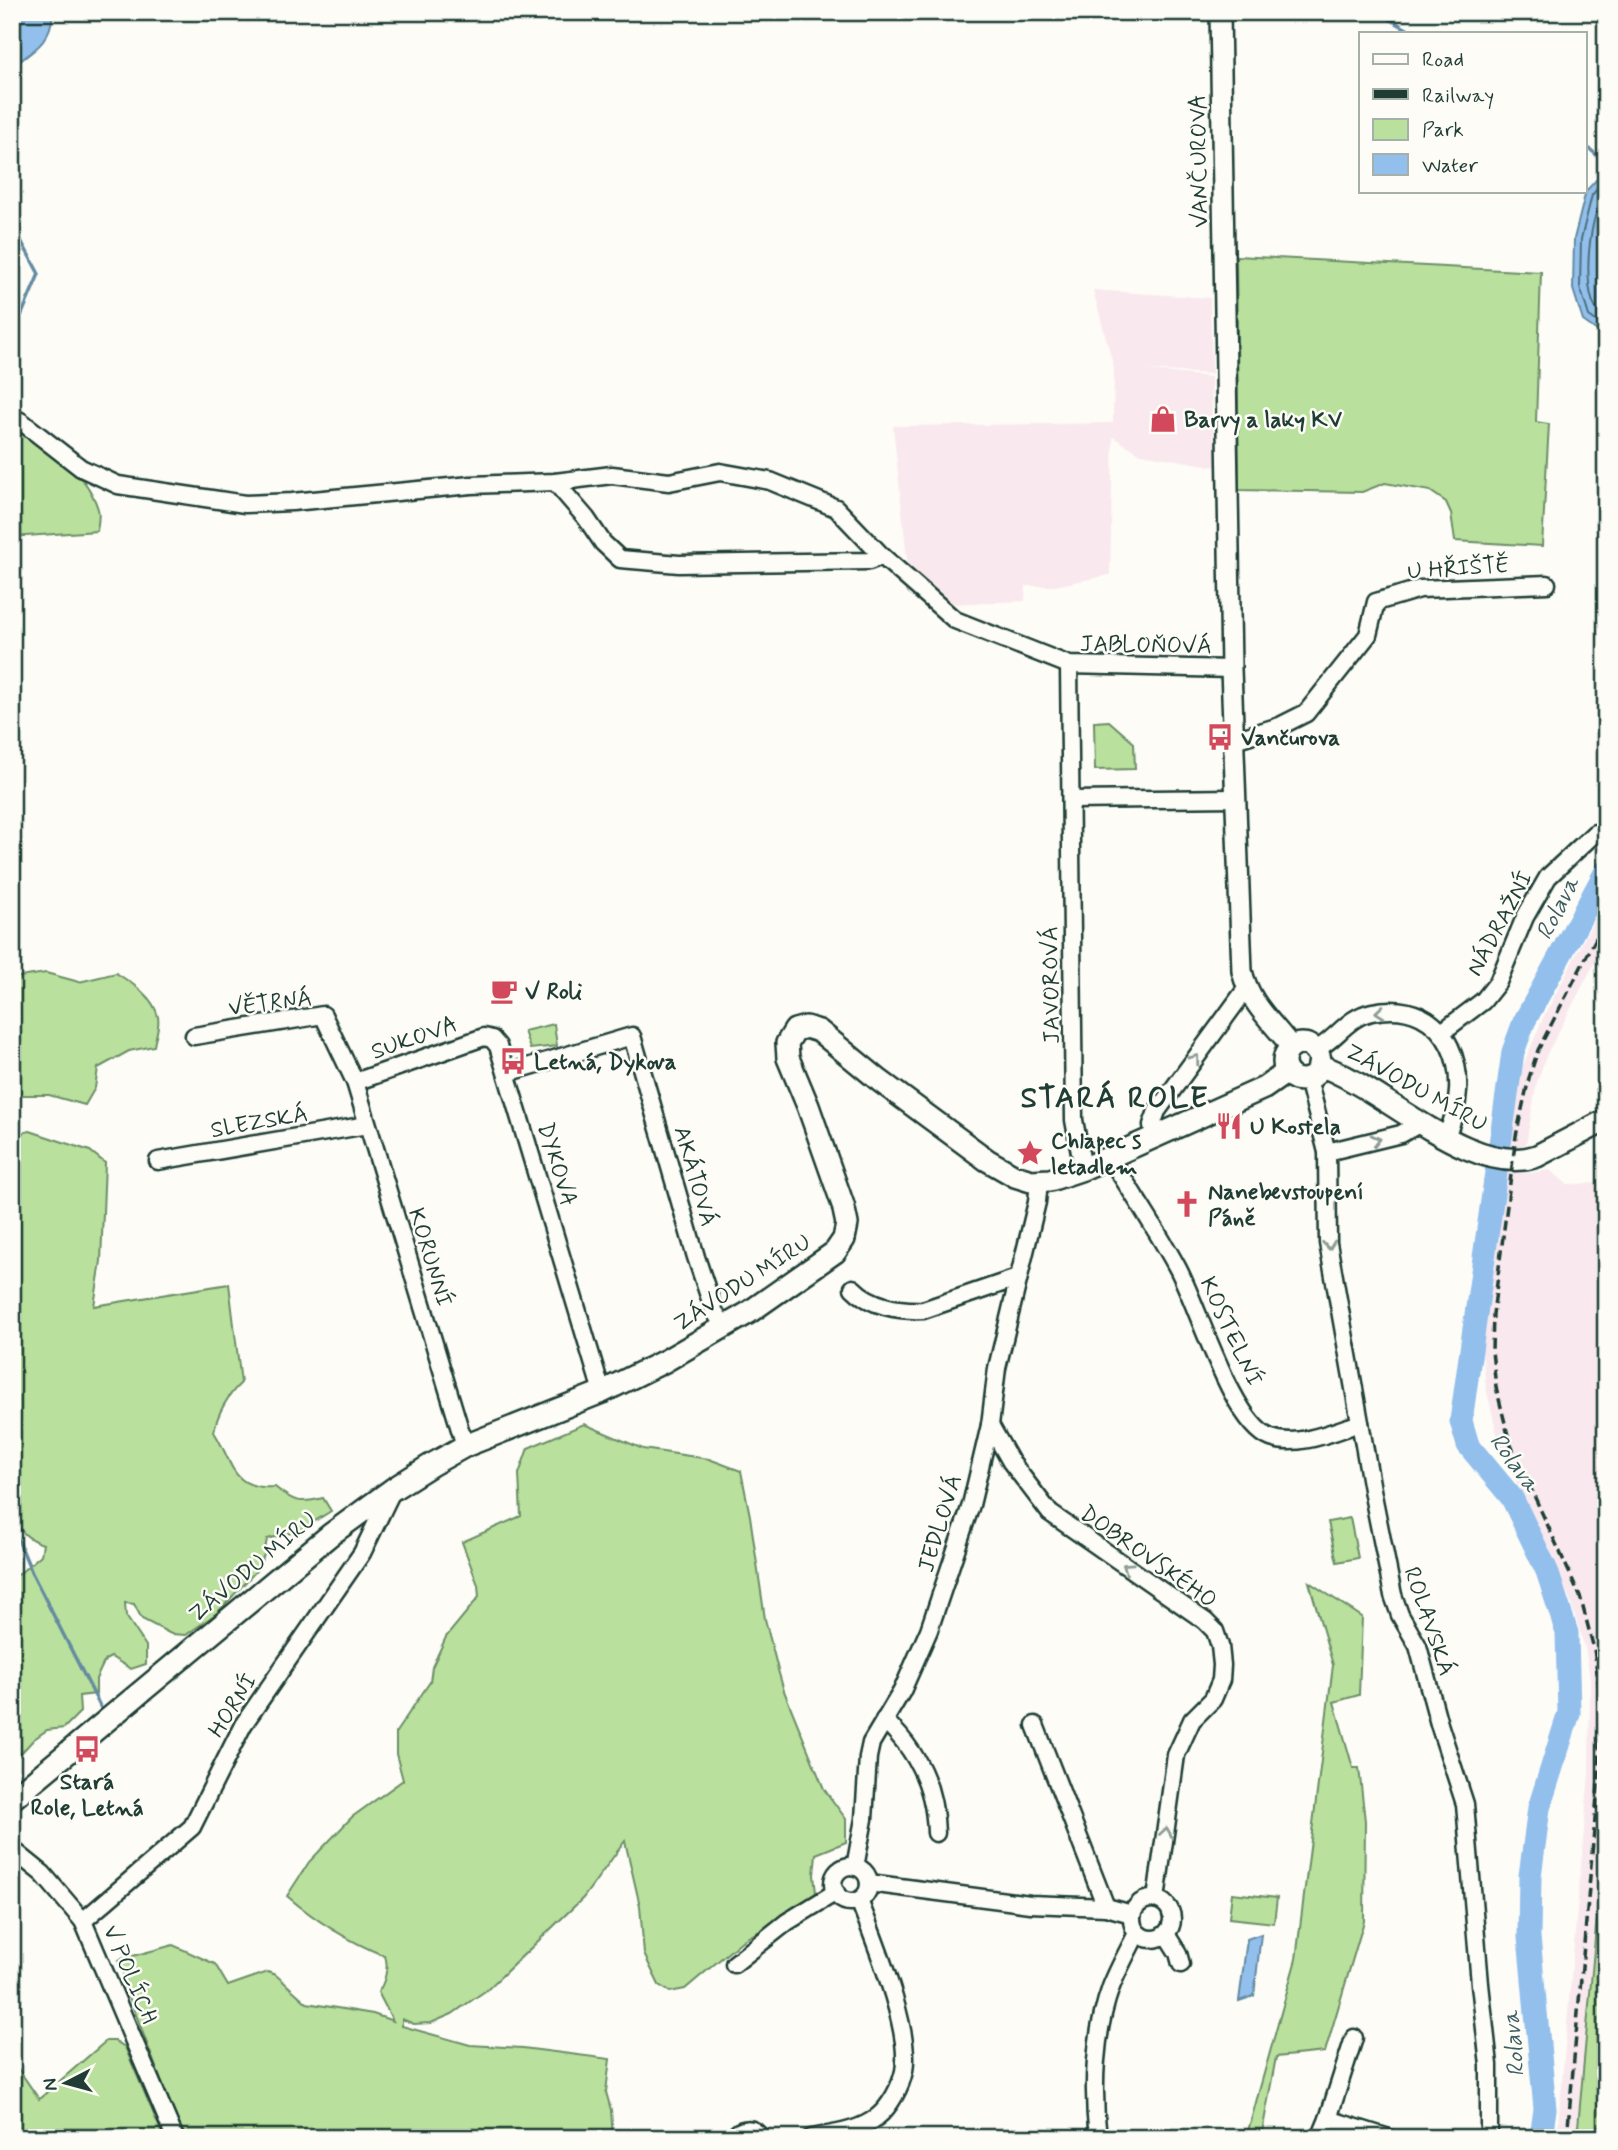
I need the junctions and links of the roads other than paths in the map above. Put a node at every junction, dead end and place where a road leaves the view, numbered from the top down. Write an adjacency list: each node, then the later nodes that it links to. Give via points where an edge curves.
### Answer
1 (1220, 12): 7 (street, VANČUROVA)
2 (12, 417): 3 (street, JABLOŇOVÁ, via 81,468 118,485 246,504)
3 (555, 482): 4 (street, JABLOŇOVÁ, via 612,475 669,482 720,472 770,481 836,508); 4 (street, via 620,559 679,564 869,561)
4 (882, 556): 6 (street, JABLOŇOVÁ, via 955,620)
5 (1547, 584): 8 (street, U HŘIŠTĚ, via 1420,589 1376,601 1368,635 1306,713)
6 (1069, 665): 7 (street, JABLOŇOVÁ); 10 (street, JAVOROVÁ)
7 (1231, 669): 8 (street, VANČUROVA)
8 (1234, 740): 9 (street, VANČUROVA)
9 (1235, 798): 10 (street); 12 (street, VANČUROVA)
10 (1072, 800): 28 (street, JAVOROVÁ, via 1074,1120)
11 (1595, 833): 13 (street, NÁDRAŽNÍ, via 1548,877 1525,917 1499,982 1483,1001)
12 (1246, 989): 15 (street, VANČUROVA); 24 (street, one-way to 12, via 1157,1111)
13 (1442, 1032): 16 (street, one-way to 16, via 1420,1015 1371,1012 1355,1018 1324,1046); 23 (street, via 1456,1065 1460,1091)
14 (194, 1036): 19 (street, VĚTRNÁ, via 323,1015)
15 (1292, 1048): 16 (main road, ZÁVODU MÍRU, via 1304,1045); 17 (main road, via 1285,1056)
16 (1314, 1065): 17 (main road, ZÁVODU MÍRU, via 1296,1079); 21 (main road, ZÁVODU MÍRU, via 1349,1077); 25 (street, ROLAVSKÁ)
17 (1287, 1072): 24 (main road, via 1271,1084)
18 (507, 1073): 19 (street, SUKOVA, via 498,1046 484,1037); 32 (street, AKÁTOVÁ, via 632,1036 696,1257 714,1311); 33 (street, DYKOVA)
19 (355, 1082): 22 (street, KORUNNÍ)
20 (1606, 1120): 23 (main road, ZÁVODU MÍRU, via 1527,1160 1473,1152)
21 (1422, 1122): 23 (main road, ZÁVODU MÍRU); 25 (street, one-way to 21, via 1401,1134)
22 (367, 1125): 27 (street, SLEZSKÁ); 36 (street, KORUNNÍ)
23 (1445, 1137)
24 (1154, 1138): 26 (main road)
25 (1327, 1152): 34 (street, ROLAVSKÁ, one-way to 34, via 1328,1243)
26 (1110, 1157): 28 (main road); 34 (street, KOSTELNÍ, via 1178,1268 1249,1422 1271,1438 1293,1440)
27 (158, 1161)
28 (1083, 1169): 29 (main road)
29 (1040, 1181): 30 (street, JEDLOVÁ); 32 (main road, ZÁVODU MÍRU, via 1015,1176 987,1160 819,1031 795,1030 787,1043 788,1058 843,1205 844,1239 818,1266)
30 (1017, 1278): 31 (street, via 909,1311 877,1303); 35 (street, JEDLOVÁ)
31 (853, 1288)
32 (724, 1326): 33 (main road, ZÁVODU MÍRU)
33 (602, 1392): 36 (main road, ZÁVODU MÍRU)
34 (1360, 1423): 64 (street, ROLAVSKÁ, via 1393,1595 1418,1646 1465,1804 1489,2065)
35 (990, 1425): 38 (street, JEDLOVÁ, via 971,1505 929,1630); 46 (street, DOBROVSKÉHO, one-way to 35, via 1176,1755 1192,1720 1213,1699 1221,1680 1215,1631 1050,1513)
36 (466, 1446): 37 (main road, ZÁVODU MÍRU)
37 (393, 1489): 40 (main road, ZÁVODU MÍRU, via 330,1535); 50 (street, HORNÍ, via 362,1553 243,1725 192,1827)
38 (884, 1720): 41 (street, via 902,1736 925,1775); 43 (street, JEDLOVÁ, via 868,1757)
39 (1035, 1726): 48 (street)
40 (12, 1799)
41 (936, 1833)
42 (12, 1849): 50 (street, V POLÍCH, via 43,1874)
43 (855, 1867): 44 (street, via 865,1873); 45 (street, via 837,1873)
44 (869, 1883): 47 (street); 48 (street, via 1030,1904)
45 (835, 1892): 47 (street, via 845,1901); 53 (street)
46 (1156, 1899): 49 (street, via 1141,1902); 52 (street, via 1171,1914)
47 (859, 1900): 60 (street, via 903,2031 904,2071 887,2108 875,2119)
48 (1106, 1907): 49 (street)
49 (1132, 1914): 51 (street)
50 (83, 1921): 57 (street, V POLÍCH)
51 (1137, 1933): 52 (street, via 1152,1940); 61 (street, via 1102,2018 1097,2057)
52 (1166, 1934): 54 (street)
53 (734, 1964)
54 (1181, 1964)
55 (1354, 2038): 56 (street)
56 (1328, 2119): 62 (street); 63 (street)
57 (175, 2138)
58 (733, 2138): 59 (street, via 744,2129)
59 (761, 2138)
60 (813, 2138)
61 (1098, 2138)
62 (1320, 2138)
63 (1389, 2138)
64 (1489, 2138)

